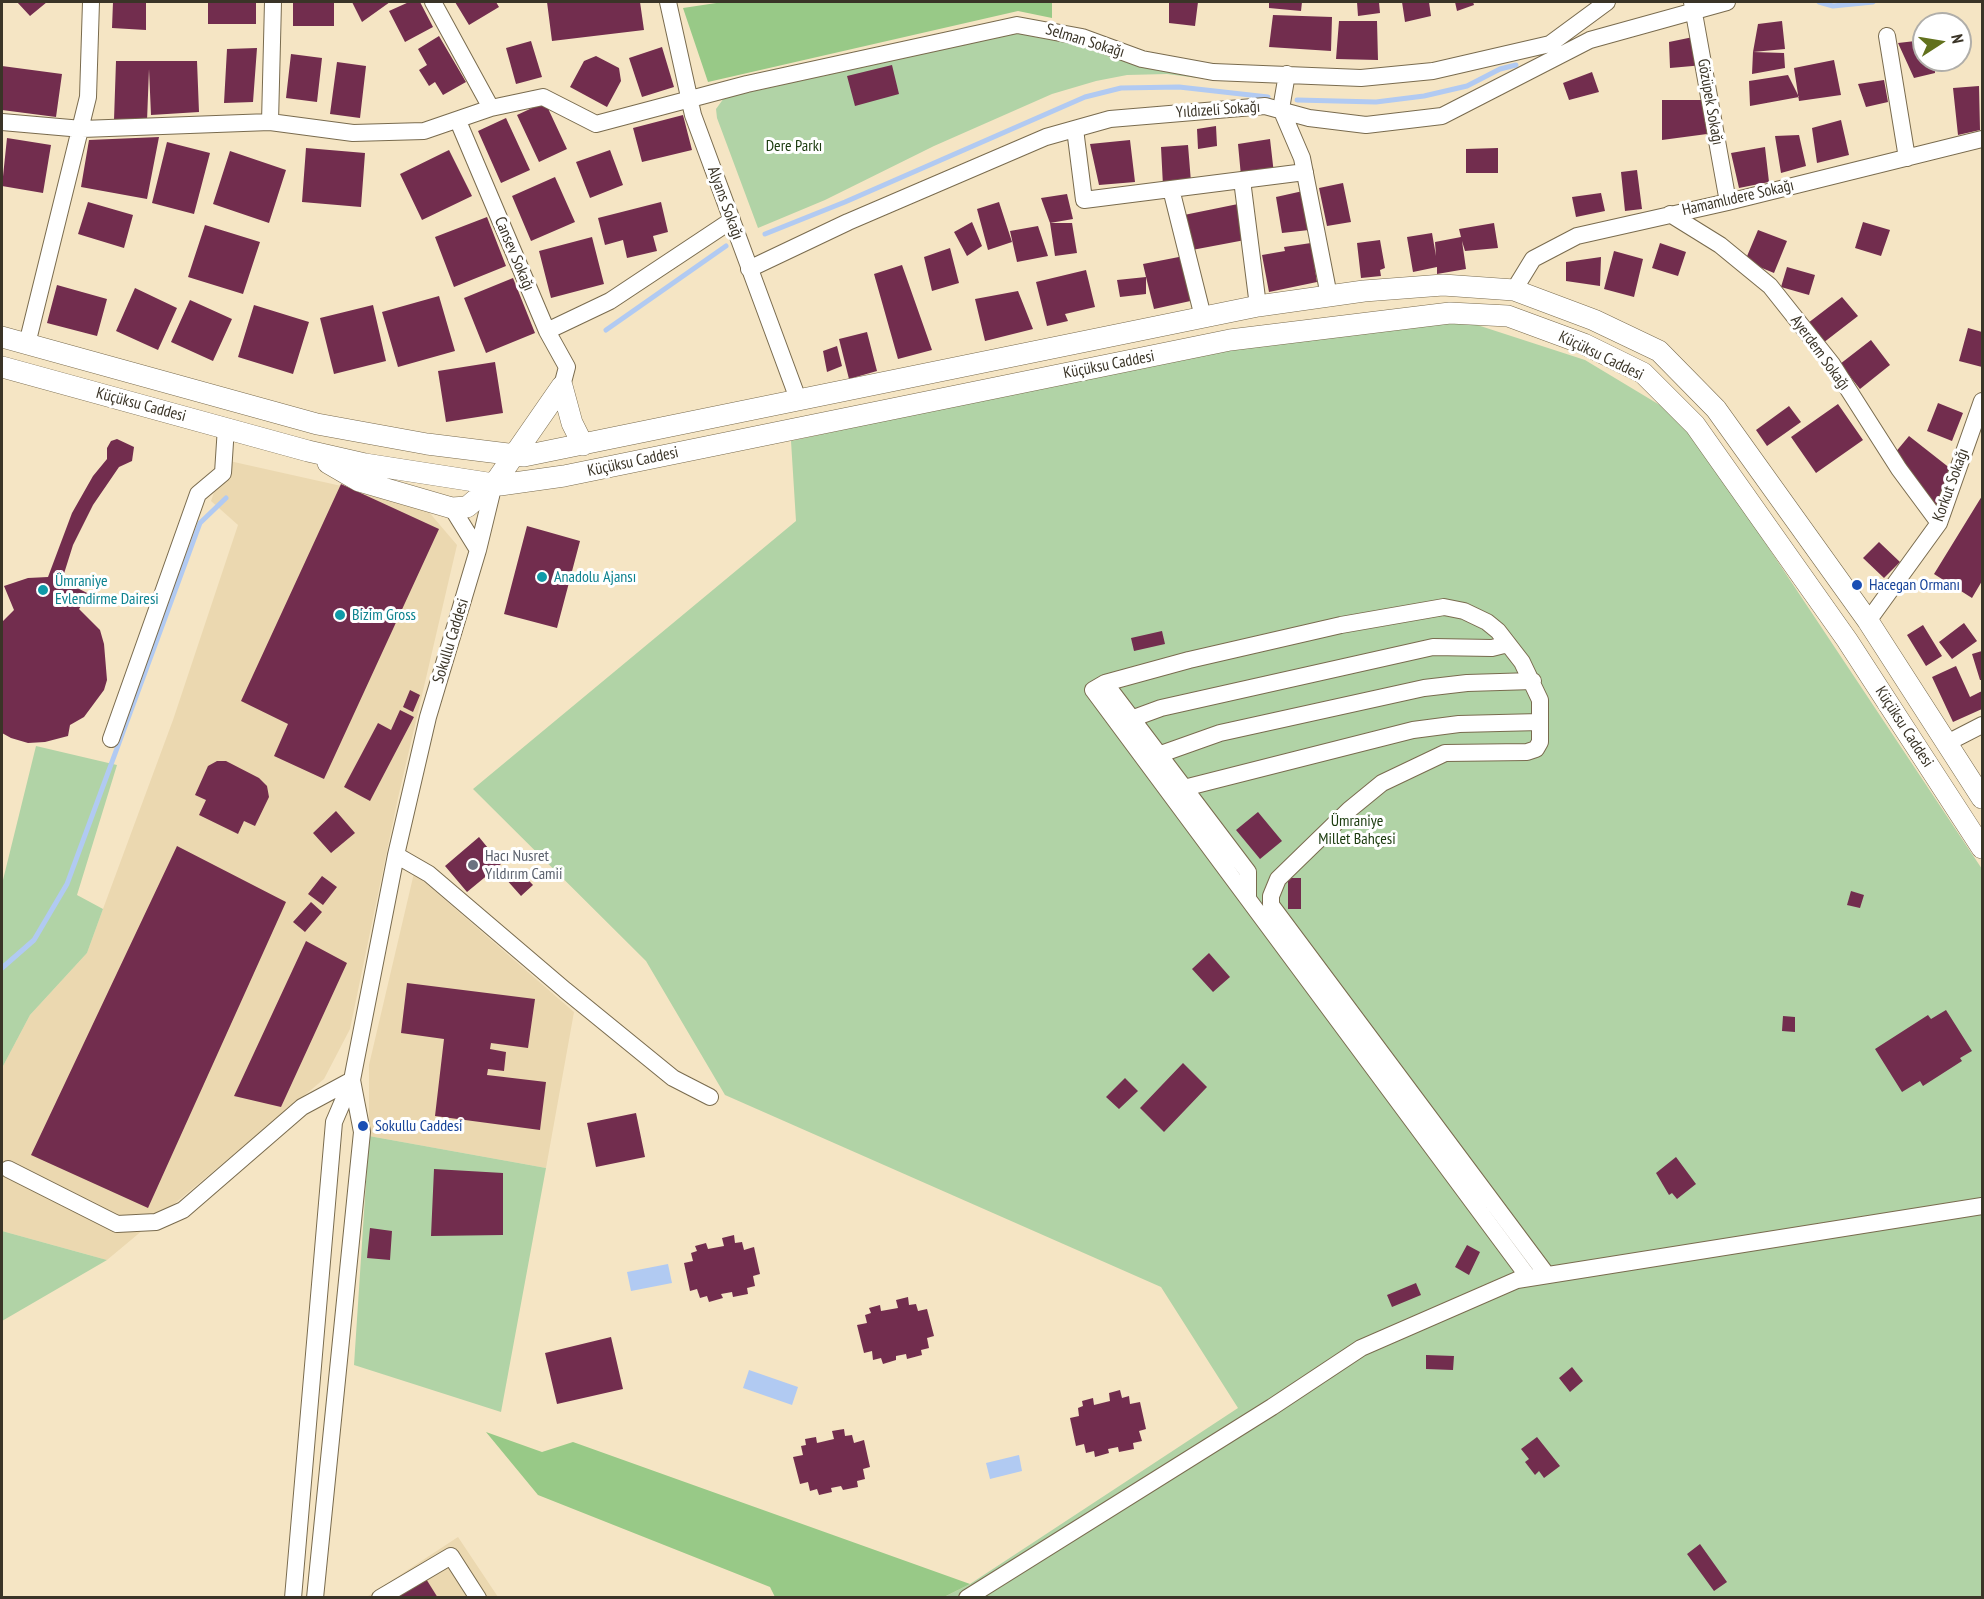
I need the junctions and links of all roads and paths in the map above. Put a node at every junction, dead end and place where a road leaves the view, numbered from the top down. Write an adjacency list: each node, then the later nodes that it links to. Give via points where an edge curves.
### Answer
1 (91, 2): 16 (street, via 88,97)
2 (273, 2): 15 (street)
3 (433, 2): 11 (street)
4 (668, 2): 10 (street, Alyans Sokağı)
5 (1607, 2): 9 (street, Selman Sokağı, via 1550,44 1432,71 1361,78)
6 (1727, 2): 7 (street, Yıldızeli Sokağı)
7 (1693, 6): 12 (street, Yıldızeli Sokağı, via 1590,40 1443,116 1365,125 1309,118); 23 (street, Gözüpek Sokağı)
8 (1887, 36): 19 (street)
9 (1287, 74): 10 (street, Selman Sokağı, via 1214,72 1174,65 1082,37 1017,25); 12 (street)
10 (689, 99): 11 (street, Selman Sokağı, via 596,124 543,97); 25 (street, Alyans Sokağı)
11 (491, 108): 13 (street, Selman Sokağı)
12 (1281, 109): 17 (street, Yıldızeli Sokağı, via 1265,106 1110,119); 20 (street)
13 (458, 121): 15 (street, Selman Sokağı, via 424,131 353,133); 31 (street, Cansev Sokağı)
14 (2, 122): 16 (street, Selman Sokağı)
15 (270, 122): 16 (street, Selman Sokağı)
16 (82, 129): 33 (street)
17 (1075, 129): 22 (street, via 1084,200); 26 (street, Yıldızeli Sokağı, via 1046,137 903,198)
18 (1983, 139): 19 (street, Hamamlıdere Sokağı)
19 (1907, 158): 23 (street, Hamamlıdere Sokağı)
20 (1305, 172): 21 (street); 28 (street)
21 (1242, 180): 22 (street); 29 (street)
22 (1171, 189): 30 (street)
23 (1728, 202): 24 (street, Hamamlıdere Sokağı)
24 (1670, 214): 27 (street, Hamamlıdere Sokağı, via 1577,236 1533,259); 45 (street, Ayerdem Sokağı, via 1720,245 1770,286 1832,364 1899,469)
25 (732, 220): 26 (street, Alyans Sokağı); 31 (street, via 610,301)
26 (749, 269): 36 (street, Alyans Sokağı)
27 (1514, 290): 28 (main road, Küçüksu Caddesi, via 1443,285); 47 (main road, Küçüksu Caddesi, via 1594,320 1659,351 1716,409)
28 (1329, 296): 29 (main road, Küçüksu Caddesi)
29 (1258, 306): 30 (main road, Küçüksu Caddesi)
30 (1203, 317): 36 (main road, Küçüksu Caddesi)
31 (547, 331): 35 (street, Cansev Sokağı, via 567,367)
32 (2, 336): 33 (main road, Küçüksu Caddesi)
33 (27, 344): 42 (main road, Küçüksu Caddesi, via 317,424)
34 (2, 367): 39 (main road, Küçüksu Caddesi)
35 (562, 386): 40 (main road); 42 (main road)
36 (798, 399): 38 (main road); 40 (main road, Küçüksu Caddesi)
37 (1983, 401): 45 (street, Korkut Sokağı)
38 (803, 426): 43 (main road, Küçüksu Caddesi, via 564,476); 48 (main road, Küçüksu Caddesi, via 1230,340 1450,313 1508,316 1584,344 1643,373 1695,425)
39 (226, 427): 41 (main road, Küçüksu Caddesi); 55 (street, via 223,473 198,494)
40 (583, 445): 42 (main road, Küçüksu Caddesi)
41 (308, 452): 43 (main road, Küçüksu Caddesi); 44 (main road, via 359,481)
42 (503, 455): 43 (main road)
43 (494, 484): 44 (main road, via 467,507); 46 (street, Sokullu Caddesi)
44 (452, 508): 46 (street)
45 (1939, 523): 47 (street, Korkut Sokağı)
46 (478, 550): 61 (street, Sokullu Caddesi, via 428,717)
47 (1868, 621): 48 (main road); 56 (main road, Küçüksu Caddesi)
48 (1847, 640): 60 (main road, Küçüksu Caddesi)
49 (1508, 644): 50 (street); 51 (street, via 1480,618 1444,607 1341,625); 52 (street, via 1492,648 1433,647 1161,708)
50 (1533, 681): 53 (street, via 1540,700); 57 (street, via 1467,682 1424,688 1220,733)
51 (1105, 683): 52 (street); 62 (street, via 1093,690)
52 (1131, 719): 57 (street)
53 (1540, 722): 58 (street, via 1459,724 1413,730); 69 (street, via 1540,742 1532,751 1445,753 1382,783 1278,879 1271,905)
54 (1983, 725): 56 (street)
55 (111, 739)
56 (1947, 743): 59 (main road, Küçüksu Caddesi)
57 (1158, 755): 58 (street)
58 (1184, 788): 62 (street, via 1248,872)
59 (1983, 798)
60 (1983, 848)
61 (396, 855): 63 (street, Sokullu Caddesi); 64 (street, via 420,868 673,1078)
62 (1248, 899): 70 (street)
63 (352, 1080): 65 (street, via 302,1107 183,1210 156,1222 117,1224); 71 (street, Sokullu Caddesi, via 334,1122); 72 (street, Sokullu Caddesi, via 362,1132)
64 (710, 1096)
65 (8, 1169)
66 (1983, 1206): 68 (street)
67 (1879, 1213): 68 (street)
68 (1866, 1225): 69 (street)
69 (1546, 1275): 70 (street)
70 (1529, 1278): 77 (street, via 1361,1348)
71 (314, 1355): 72 (street); 73 (street, Sokullu Caddesi)
72 (339, 1361): 74 (street, Sokullu Caddesi)
73 (293, 1598)
74 (315, 1598)
75 (380, 1598): 76 (street, via 451,1556)
76 (478, 1598)
77 (967, 1598)

